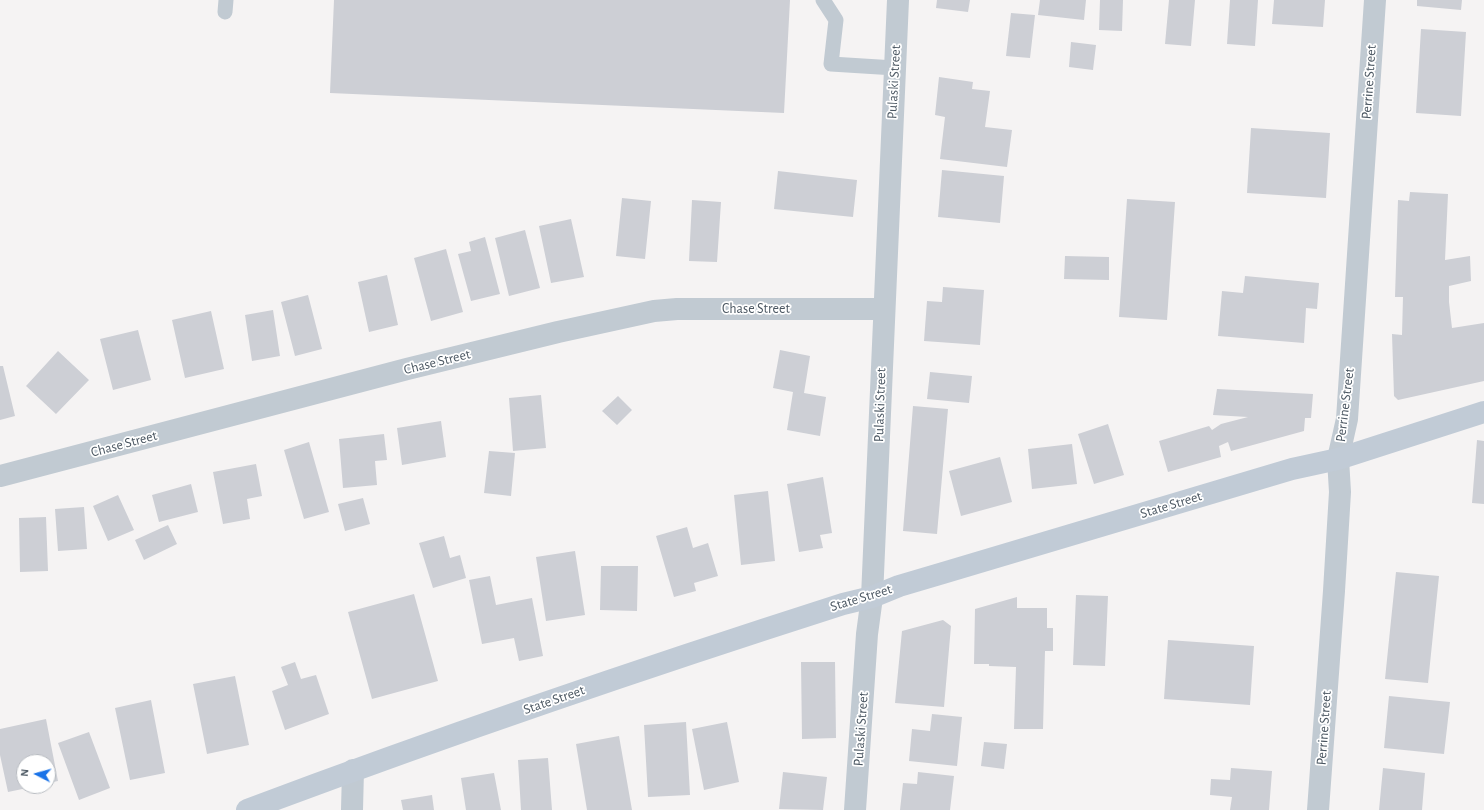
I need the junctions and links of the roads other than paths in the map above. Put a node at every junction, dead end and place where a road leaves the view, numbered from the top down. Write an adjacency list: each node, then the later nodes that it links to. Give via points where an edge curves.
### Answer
1 (823, 0): 4 (lane, via 836,20 831,64)
2 (898, 0): 4 (street, Pulaski Street)
3 (1374, 0): 7 (street, Perrine Street, via 1347,419)
4 (895, 68): 5 (street, Pulaski Street)
5 (884, 309): 8 (street, Chase Street, via 654,311 407,369); 9 (street, Pulaski Street)
6 (1484, 412): 7 (main road, State Street)
7 (1338, 459): 9 (main road, State Street, via 1292,469 899,586); 14 (street, Perrine Street, via 1340,492)
8 (0, 476)
9 (872, 597): 10 (main road, State Street, via 652,666); 13 (street, Pulaski Street, via 867,634)
10 (353, 770): 11 (main road, State Street); 12 (street)
11 (247, 810)
12 (352, 810)
13 (855, 810)
14 (1318, 810)

